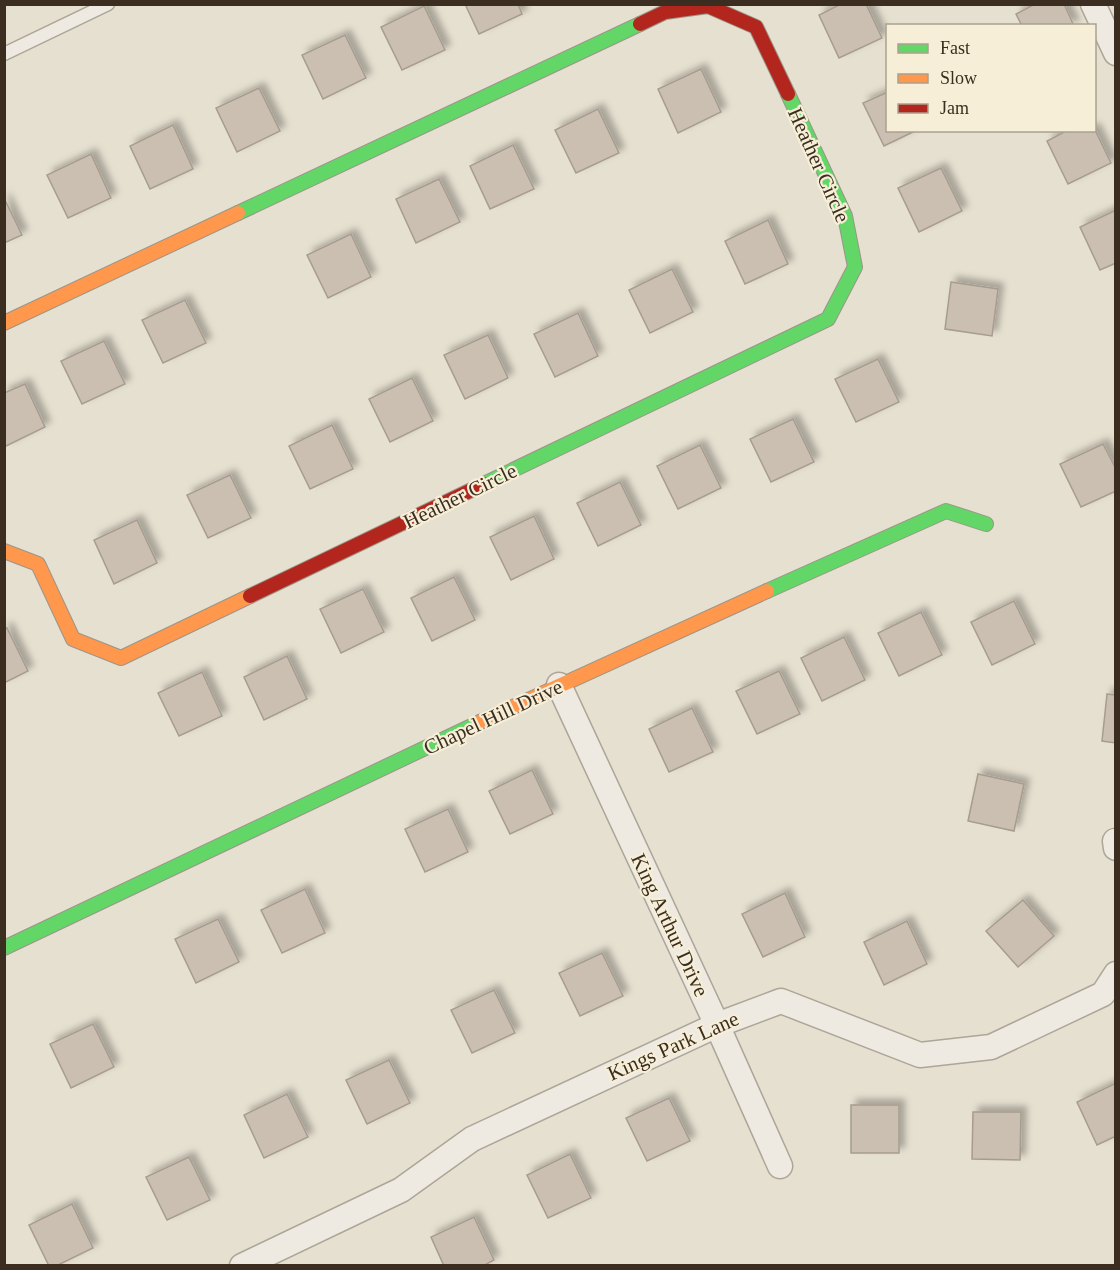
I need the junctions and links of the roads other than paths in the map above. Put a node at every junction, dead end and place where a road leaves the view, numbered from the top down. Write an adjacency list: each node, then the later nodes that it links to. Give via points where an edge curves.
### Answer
1 (108, 4): 4 (lane)
2 (1093, 4): 3 (street)
3 (1116, 53)
4 (4, 54)
5 (4, 323): 7 (street, Heather Circle, via 665,12 708,6 756,27 845,216 855,267 828,319 121,658 74,639 39,564)
6 (986, 524): 8 (street, Chapel Hill Drive, via 946,511)
7 (4, 551)
8 (559, 685): 11 (street, Chapel Hill Drive); 13 (street, King Arthur Drive)
9 (1115, 842): 10 (street)
10 (1116, 848)
11 (4, 948)
12 (1116, 974): 13 (street, Kings Park Lane, via 1103,994 991,1047 920,1055 781,1000)
13 (717, 1024): 14 (street, King Arthur Drive); 15 (street, Kings Park Lane, via 472,1139 401,1190)
14 (780, 1166)
15 (242, 1266)

